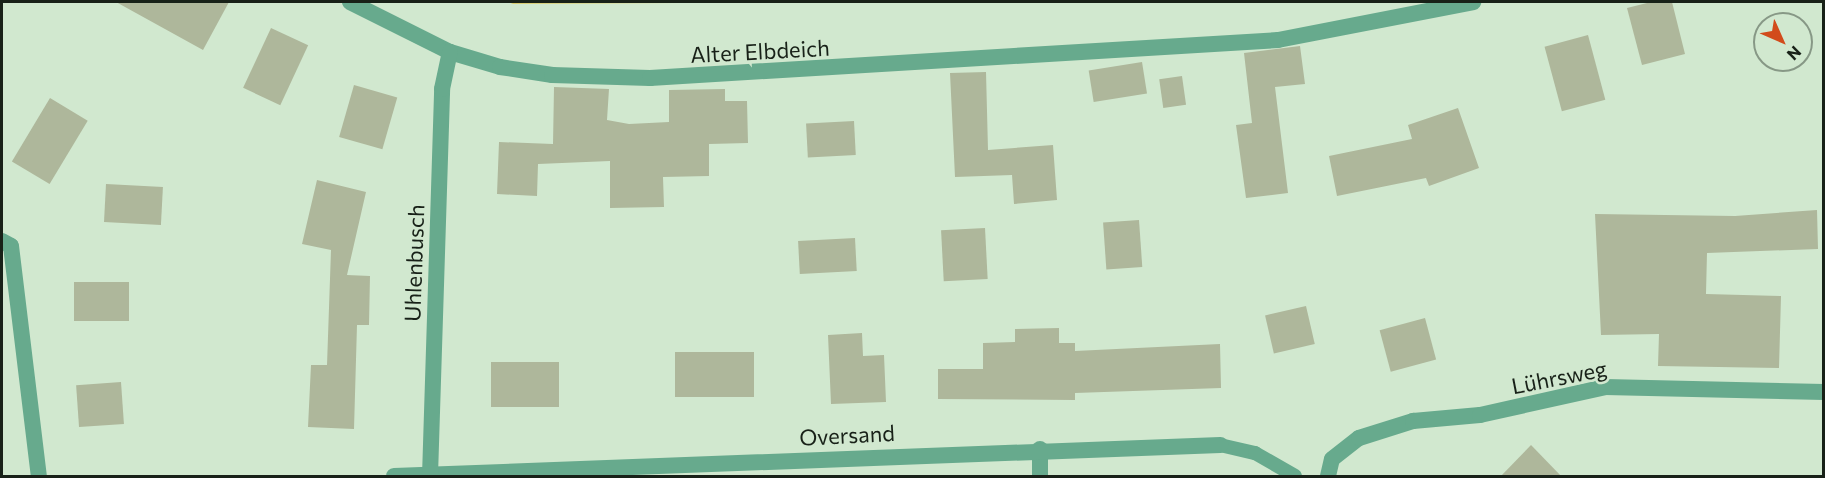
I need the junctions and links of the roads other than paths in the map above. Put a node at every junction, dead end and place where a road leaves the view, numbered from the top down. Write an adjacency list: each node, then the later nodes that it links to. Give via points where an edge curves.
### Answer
1 (350, 2): 3 (street, Alter Elbdeich)
2 (1473, 2): 3 (street, Alter Elbdeich, via 1278,40 650,78 552,75)
3 (450, 52): 8 (street, Uhlenbusch, via 442,89)
4 (2, 241): 9 (street, via 11,246)
5 (1824, 392): 13 (street, Lührsweg, via 1605,387 1480,415 1413,421 1359,438 1332,459)
6 (1220, 445): 7 (street, Oversand); 12 (lane, Oversand, via 1255,453)
7 (1040, 449): 8 (street, Oversand); 11 (street)
8 (430, 476): 10 (street, Oversand)
9 (39, 477)
10 (394, 477)
11 (1040, 477)
12 (1295, 477)
13 (1328, 477)

